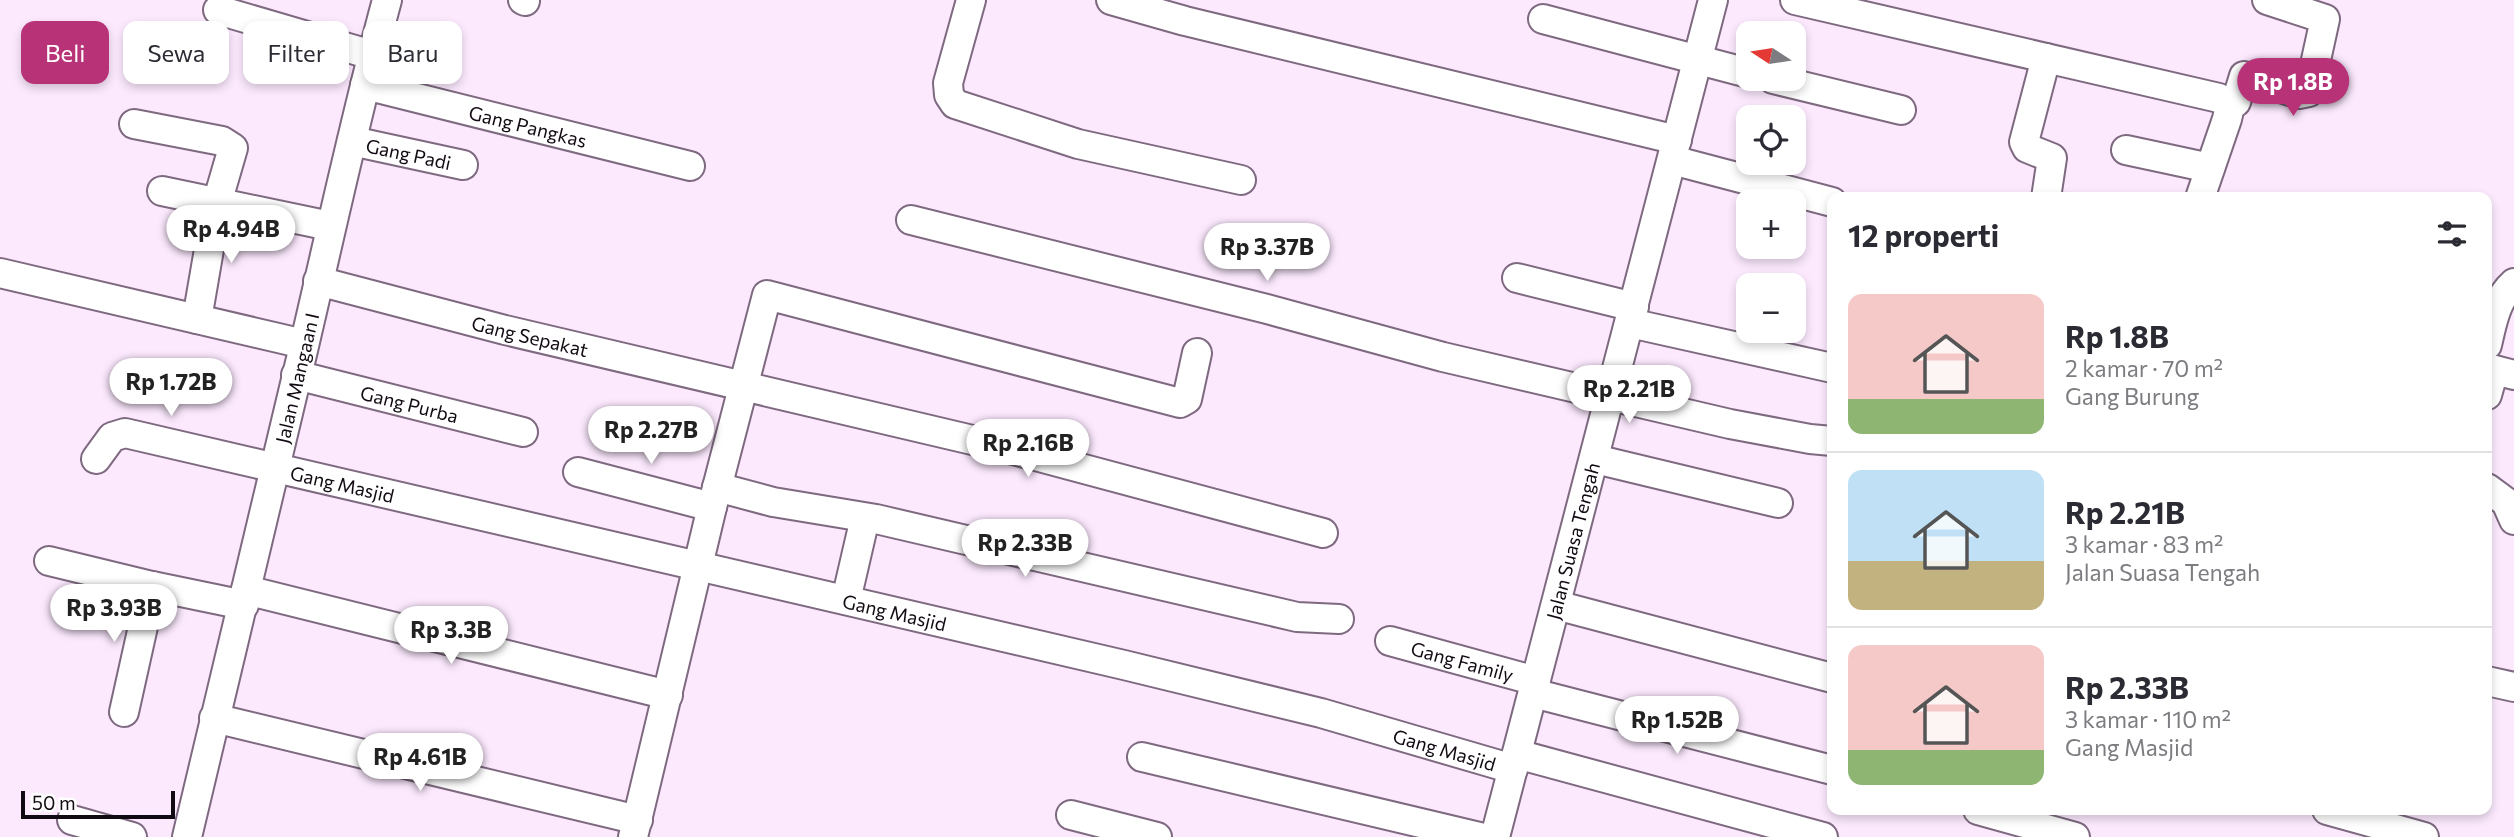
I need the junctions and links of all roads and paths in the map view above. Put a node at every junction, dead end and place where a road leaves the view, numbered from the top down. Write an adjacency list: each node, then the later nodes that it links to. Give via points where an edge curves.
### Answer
1 (387, 0): 9 (street, Jalan Mangaan I)
2 (971, 0): 25 (street, via 948,83 956,104 1078,144)
3 (1111, 0): 20 (street)
4 (1713, 0): 12 (street, Jalan Suasa Tengah)
5 (1795, 0): 11 (street)
6 (2267, 0): 16 (street, via 2325,19 2309,92 2300,94 2244,76 2236,102)
7 (218, 10): 10 (street)
8 (1543, 19): 12 (street)
9 (381, 21)
10 (363, 52)
11 (2046, 58): 16 (street, via 2219,98); 27 (street, via 2024,142 2027,148 2052,158)
12 (1698, 60): 13 (street); 20 (street, Jalan Suasa Tengah)
13 (1736, 70)
14 (365, 85): 19 (street, Jalan Mangaan I); 23 (street, Gang Pangkas)
15 (1806, 87): 17 (street)
16 (2230, 106): 24 (street)
17 (1900, 110)
18 (134, 124): 30 (street, via 230,145 233,151)
19 (352, 141): 22 (street, Gang Padi); 32 (street, Jalan Mangaan I)
20 (1674, 150): 29 (street); 37 (street, Jalan Suasa Tengah)
21 (2126, 150): 24 (street)
22 (463, 166)
23 (690, 166)
24 (2210, 168): 28 (street)
25 (1241, 180)
26 (162, 191): 30 (street)
27 (2047, 192)
28 (2202, 192)
29 (1827, 200)
30 (218, 203): 32 (street); 38 (street)
31 (911, 220): 45 (street, via 1443,357)
32 (330, 226): 35 (street, Jalan Mangaan I)
33 (0, 273): 38 (street)
34 (1517, 278): 37 (street)
35 (318, 281): 39 (street, Jalan Mangaan I); 44 (street, Gang Sepakat)
36 (2514, 283): 42 (street, via 2498,306)
37 (1632, 315): 41 (street); 45 (street, Jalan Suasa Tengah)
38 (197, 319): 39 (street)
39 (304, 344): 43 (street, Jalan Mangaan I)
40 (1197, 353): 44 (street, via 1187,399 1180,403 767,295)
41 (1827, 367)
42 (2494, 371)
43 (296, 375): 46 (street, Gang Purba); 50 (street, Jalan Mangaan I)
44 (743, 387): 53 (street); 57 (street, Gang Sepakat, via 1002,447)
45 (1611, 395): 47 (street, via 1730,424); 49 (street, Jalan Suasa Tengah)
46 (523, 432)
47 (1827, 441)
48 (96, 459): 50 (street, Gang Masjid, via 112,437 125,433)
49 (1595, 459): 54 (street); 63 (street, Jalan Suasa Tengah)
50 (274, 466): 59 (street, Gang Masjid); 61 (street, Jalan Mangaan I)
51 (578, 472): 53 (street)
52 (2492, 492): 56 (street, via 2506,502)
53 (714, 497): 55 (street); 59 (street)
54 (1778, 503)
55 (865, 518): 62 (street); 64 (street, via 1297,617)
56 (2514, 520)
57 (1323, 533)
58 (49, 561): 60 (street)
59 (699, 566): 62 (street, Gang Masjid); 70 (street)
60 (152, 586): 61 (street); 71 (street)
61 (245, 597): 70 (street); 72 (street, Jalan Mangaan I)
62 (846, 600): 74 (street, Gang Masjid)
63 (1556, 605): 66 (street); 68 (street, Jalan Suasa Tengah)
64 (1339, 619)
65 (1390, 640): 68 (street, Gang Family)
66 (1827, 677)
67 (2492, 682): 69 (street)
68 (1535, 687): 74 (street, Jalan Suasa Tengah); 75 (street, Gang Family)
69 (2514, 687)
70 (668, 695): 80 (street)
71 (124, 712)
72 (214, 718): 80 (street); 82 (street, Jalan Mangaan I)
73 (1142, 757): 84 (street)
74 (1515, 762): 85 (street, Jalan Suasa Tengah); 86 (street, Gang Masjid)
75 (1827, 769)
76 (1071, 815): 83 (street)
77 (1996, 815): 87 (street)
78 (2345, 815): 88 (street)
79 (72, 820): 81 (street)
80 (636, 829)
81 (132, 837)
82 (187, 837)
83 (1157, 837)
84 (1480, 837)
85 (1495, 837)
86 (1823, 837)
87 (2075, 837)
88 (2424, 837)

